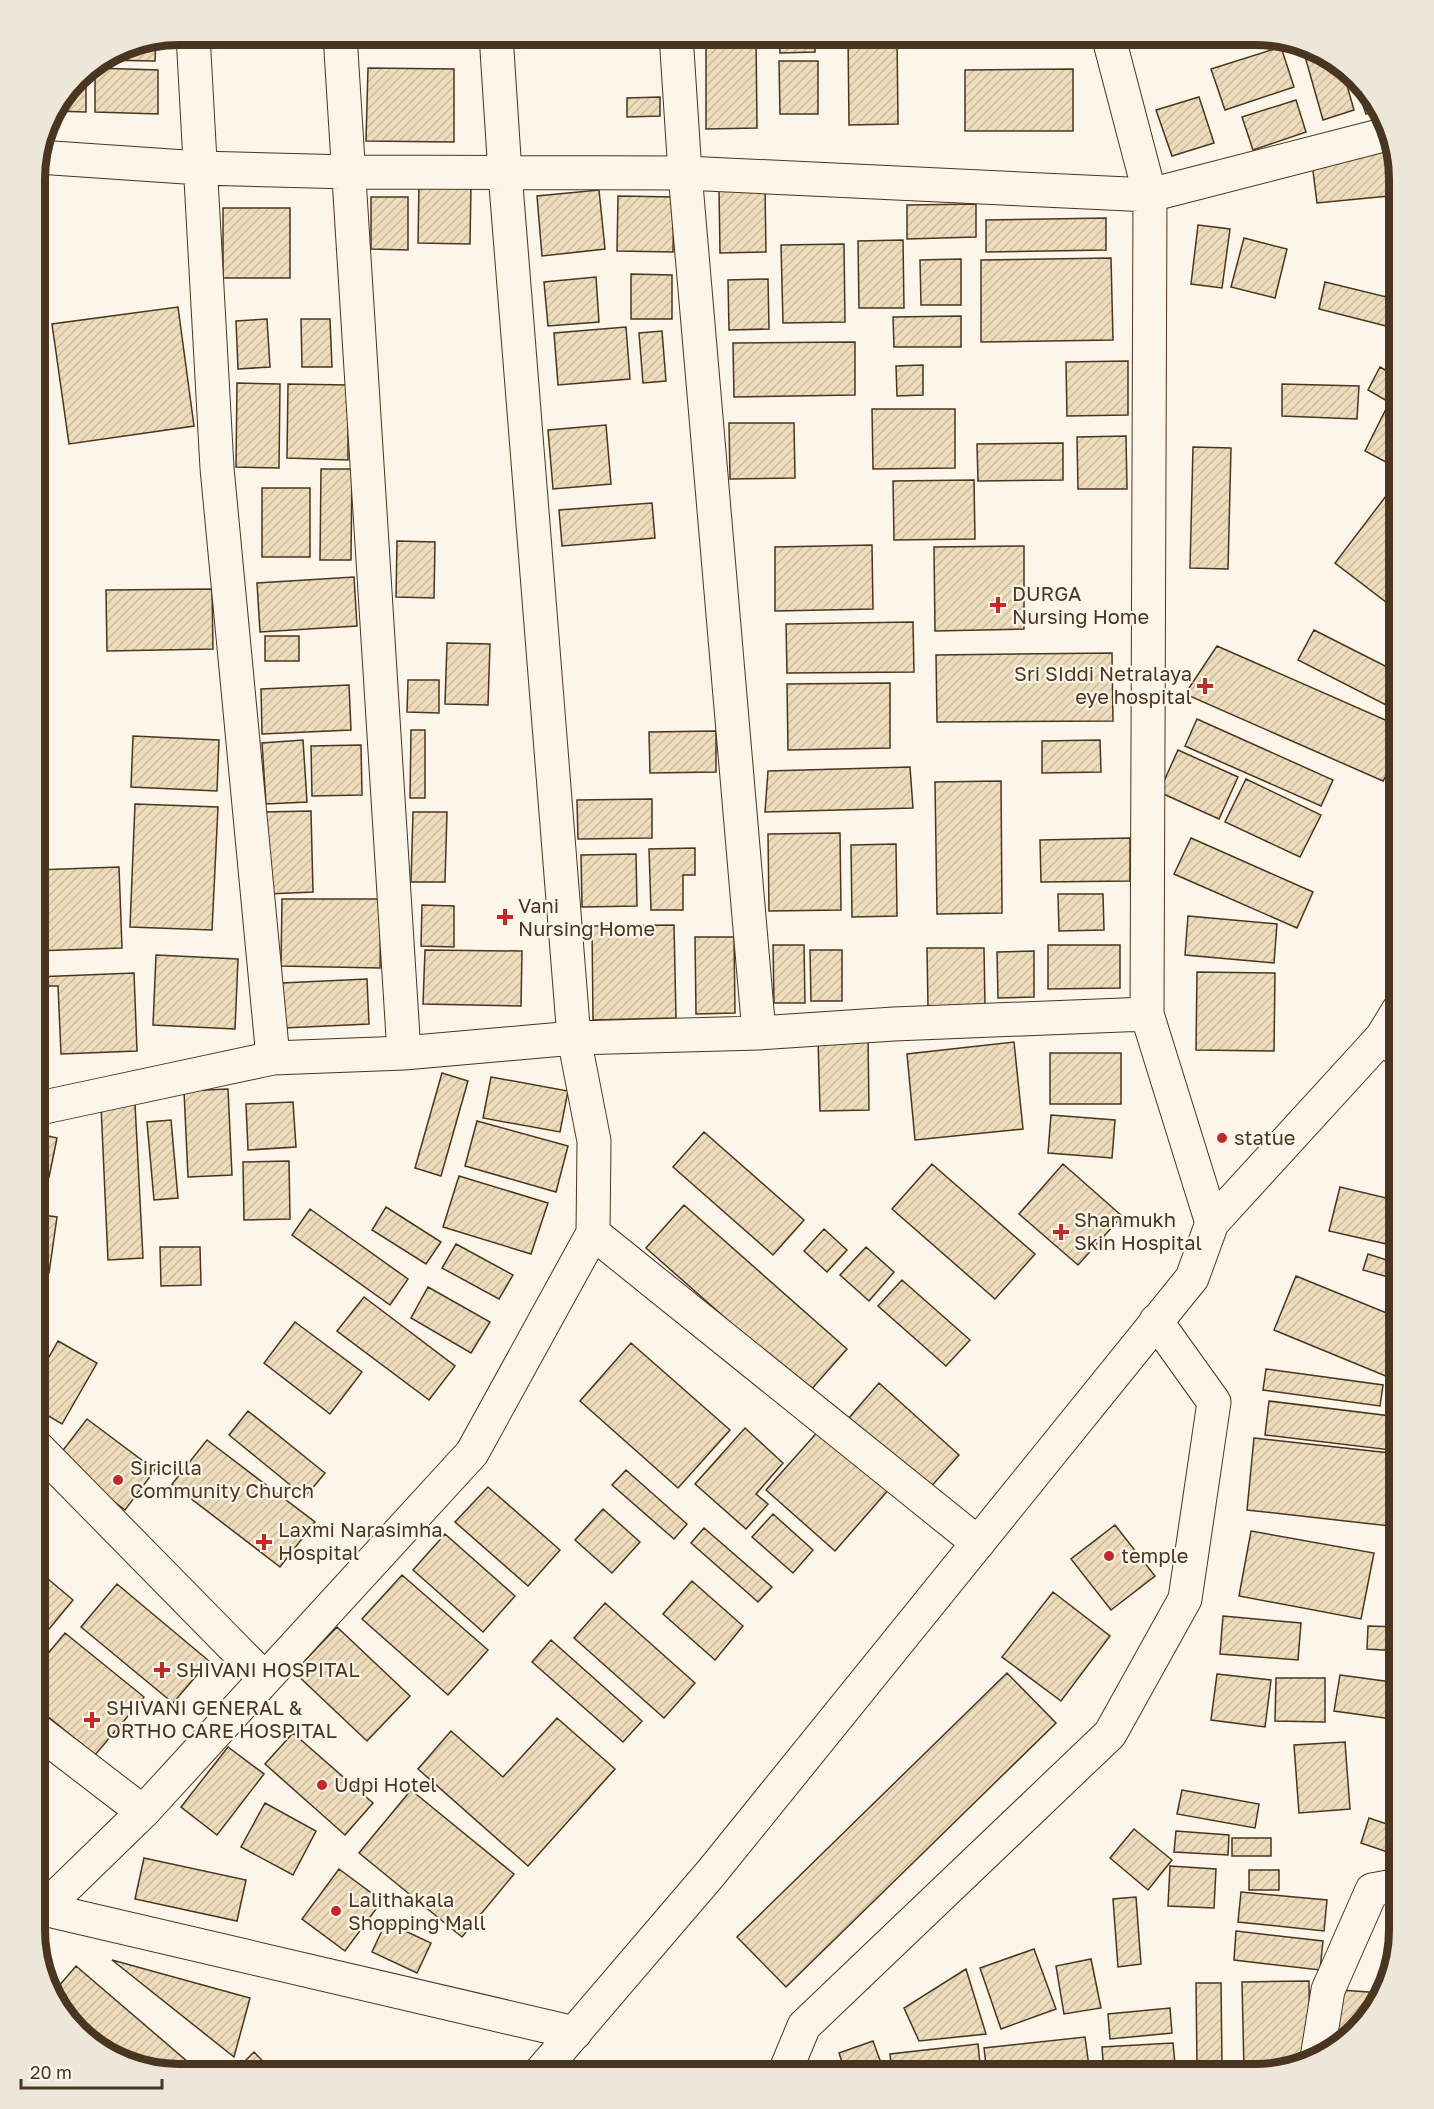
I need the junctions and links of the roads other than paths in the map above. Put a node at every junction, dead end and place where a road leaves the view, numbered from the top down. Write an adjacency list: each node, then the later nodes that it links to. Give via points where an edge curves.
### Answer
1 (194, 45): 8 (street)
2 (341, 45): 9 (street)
3 (496, 45): 10 (street)
4 (677, 45): 11 (street)
5 (1111, 45): 12 (street)
6 (1381, 135): 12 (street)
7 (47, 158): 8 (street)
8 (200, 168): 9 (street); 18 (street, via 217,468)
9 (350, 172): 10 (street); 17 (street)
10 (505, 172): 11 (street); 15 (street)
11 (685, 172): 12 (street); 14 (street)
12 (1150, 195): 13 (street)
13 (1147, 1014): 14 (street); 20 (street)
14 (759, 1033): 15 (street)
15 (574, 1038): 17 (street); 21 (street, via 594,1141)
16 (1389, 1046): 20 (street)
17 (404, 1053): 18 (street)
18 (273, 1058): 19 (street)
19 (45, 1107)
20 (1212, 1222): 22 (street, via 1192,1278)
21 (593, 1233): 24 (street); 25 (street, via 472,1453)
22 (1156, 1321): 24 (street); 34 (street, via 1214,1402 1185,1599 1110,1734 804,2026)
23 (45, 1456): 25 (street)
24 (978, 1542): 31 (street, via 711,1873)
25 (265, 1679): 27 (street)
26 (45, 1737): 27 (street)
27 (143, 1812): 29 (street)
28 (1389, 1887): 32 (street, via 1372,1890 1328,1990)
29 (45, 1904)
30 (45, 1913): 31 (street)
31 (575, 2033): 33 (street)
32 (1319, 2048)
33 (548, 2064)
34 (788, 2064)

